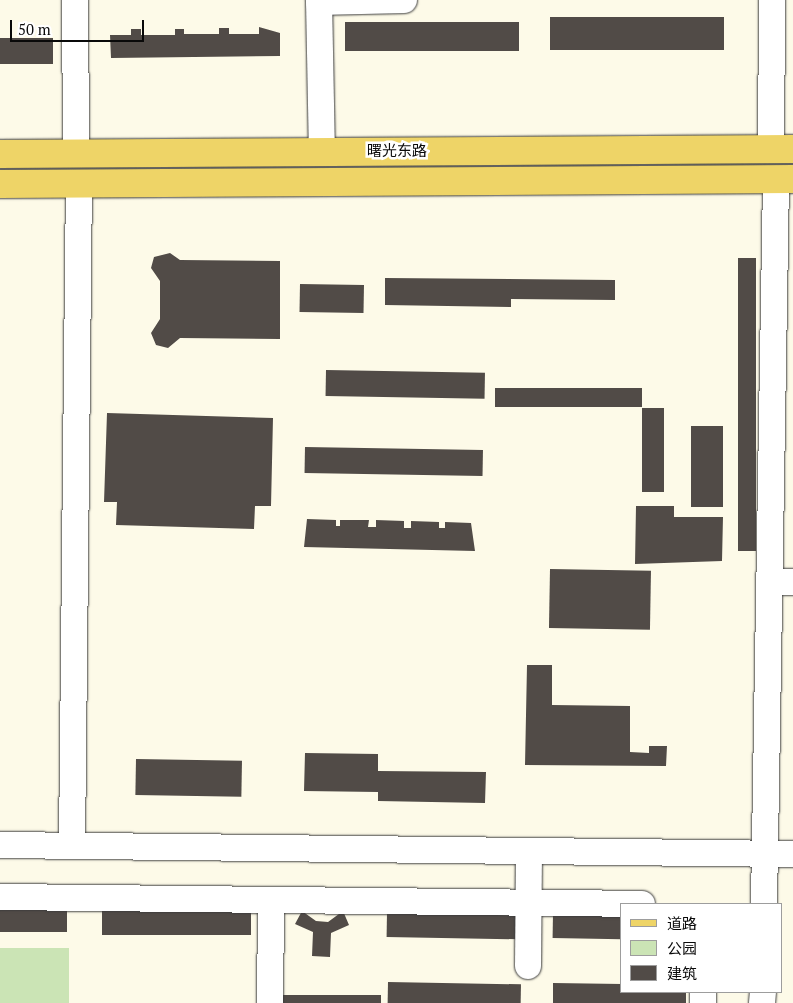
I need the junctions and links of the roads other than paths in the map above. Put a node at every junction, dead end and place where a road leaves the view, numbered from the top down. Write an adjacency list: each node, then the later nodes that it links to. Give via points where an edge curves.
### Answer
1 (75, 0): 7 (street)
2 (404, 0): 4 (street)
3 (772, 0): 5 (street)
4 (319, 1): 6 (street)
5 (782, 149): 6 (main road, 曙光东路)
6 (322, 152): 7 (main road, 曙光东路)
7 (76, 153): 8 (main road, 曙光东路)
8 (0, 154)
9 (785, 179): 10 (main road, 曙光东路); 12 (street)
10 (79, 183): 11 (main road, 曙光东路); 14 (street)
11 (0, 184)
12 (781, 582): 16 (street)
13 (0, 845): 14 (street)
14 (72, 846): 15 (street)
15 (529, 851): 16 (street); 20 (street)
16 (765, 854): 17 (street); 21 (street)
17 (793, 854)
18 (0, 897): 19 (street)
19 (271, 900): 20 (street); 24 (street)
20 (528, 903): 22 (street); 23 (street)
21 (764, 903)
22 (620, 904)
23 (528, 966)
24 (270, 1003)

